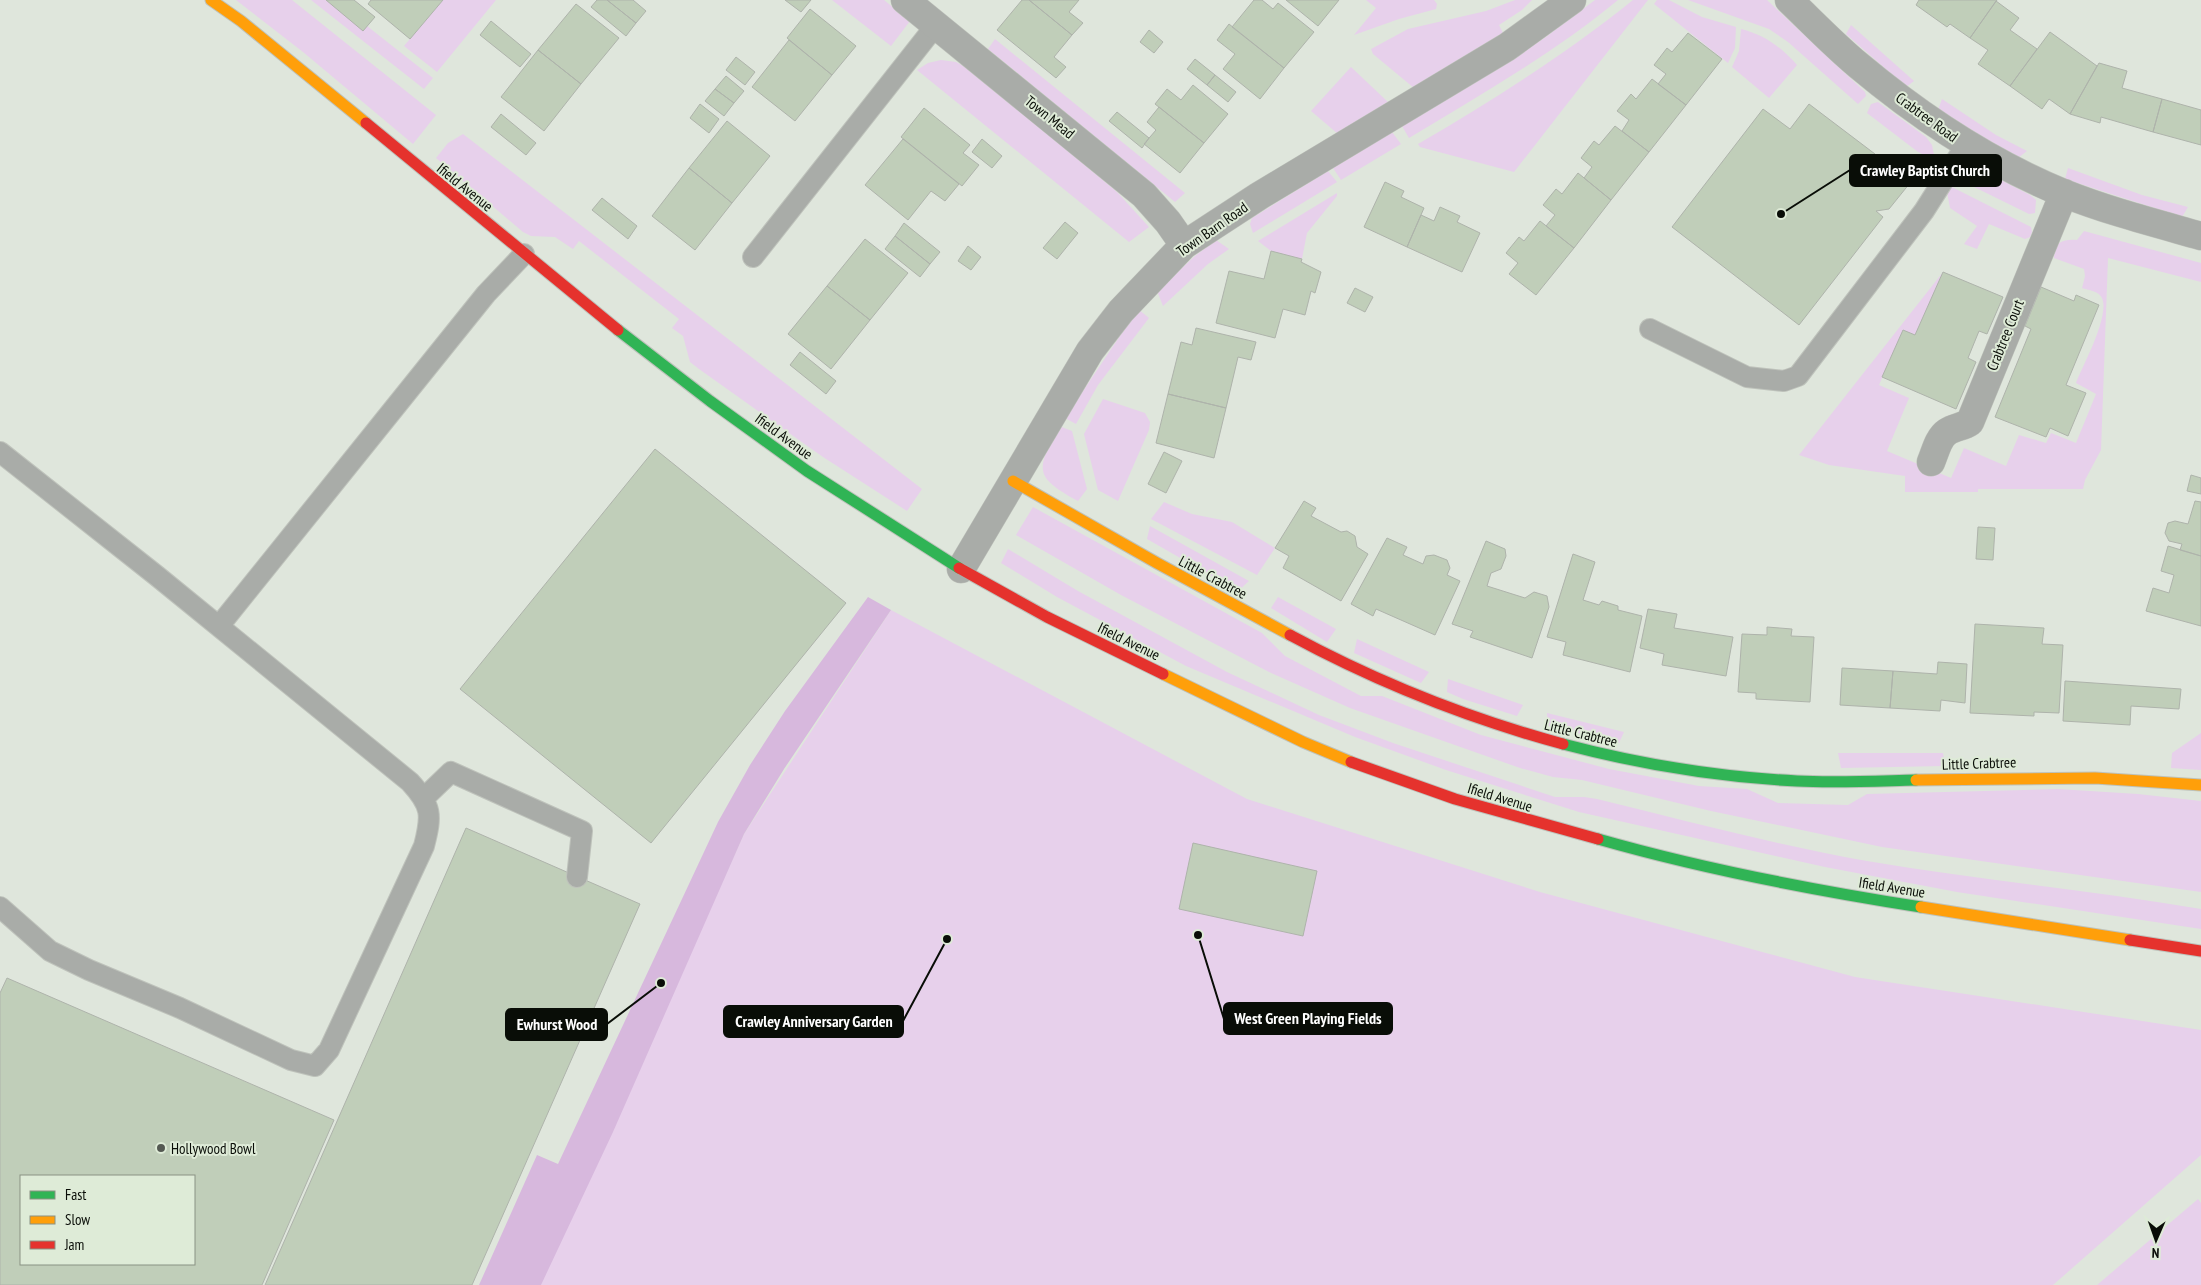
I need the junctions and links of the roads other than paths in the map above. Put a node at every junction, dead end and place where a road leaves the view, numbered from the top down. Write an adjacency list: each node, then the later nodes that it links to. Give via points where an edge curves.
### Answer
1 (211, 0): 10 (street, Ifield Avenue)
2 (905, 0): 5 (street, Town Mead)
3 (1572, 0): 9 (street, Town Barn Road, via 1507,46)
4 (1789, 0): 6 (street, Crabtree Road, via 1857,64 1913,109)
5 (936, 25): 9 (street, Town Mead, via 1144,195); 11 (lane)
6 (1966, 144): 7 (street, Crabtree Road); 12 (lane, via 1924,211 1798,376 1784,382 1747,377)
7 (2064, 194): 8 (street, Crabtree Road); 14 (street, Crabtree Court, via 1970,422 1942,437)
8 (2201, 236)
9 (1184, 245): 15 (street, Town Barn Road, via 1121,312 1090,351)
10 (524, 254): 16 (street, Ifield Avenue, via 710,401 807,471); 17 (lane, via 486,294)
11 (753, 257)
12 (1650, 329)
13 (0, 452): 17 (lane)
14 (1931, 462)
15 (1013, 481): 16 (street, Town Barn Road); 18 (street, Little Crabtree, via 1119,543 1330,657 1448,708 1546,740 1717,775 1783,781 2053,776 2113,777)
16 (961, 569): 22 (street, Ifield Avenue, via 1047,617 1304,742 1455,799 1639,851 1838,894)
17 (219, 626): 19 (lane, via 410,782)
18 (2201, 785)
19 (424, 798): 20 (lane, via 451,772 582,831); 21 (lane, via 430,821 424,846 329,1050 315,1066 291,1060 50,951)
20 (578, 877)
21 (0, 907)
22 (2201, 951)

